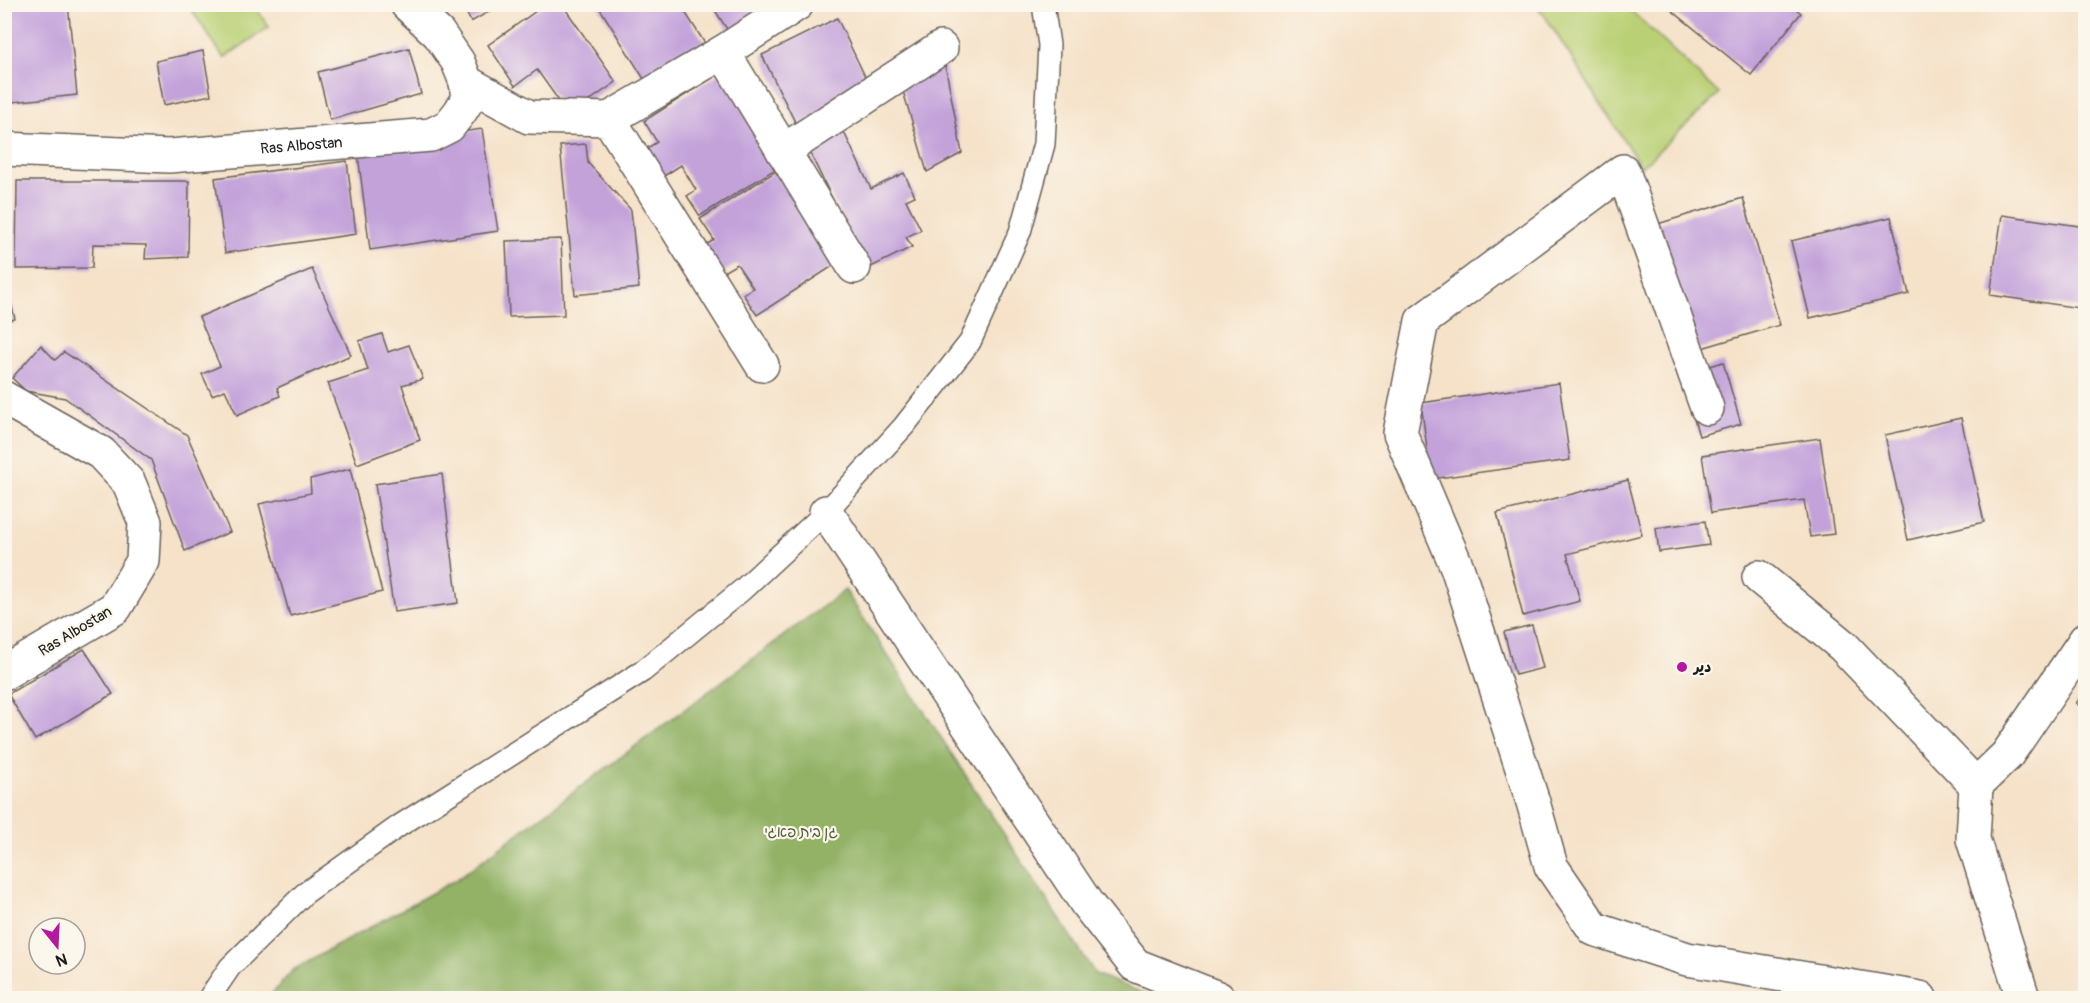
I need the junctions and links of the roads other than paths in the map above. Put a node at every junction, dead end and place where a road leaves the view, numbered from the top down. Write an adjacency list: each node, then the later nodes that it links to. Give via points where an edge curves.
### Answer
1 (407, 4): 6 (street, via 439,34)
2 (797, 4): 5 (street)
3 (1042, 4): 14 (lane, via 1049,45 1044,144 1020,232 970,342 904,426)
4 (941, 48): 9 (street)
5 (723, 52): 7 (street); 9 (street)
6 (466, 82): 7 (street, via 529,117); 8 (street, Ras Albostan, via 468,99 460,112 449,126 431,135 169,156)
7 (609, 119): 11 (street)
8 (4, 149)
9 (783, 151): 10 (street)
10 (854, 267)
11 (762, 365)
12 (4, 398): 17 (street, Ras Albostan, via 101,453 129,483 145,522 143,561 115,608)
13 (1707, 408): 21 (street, via 1623,171 1422,321 1400,433 1457,567 1551,866 1594,929 1687,959)
14 (826, 512): 19 (lane, via 742,590 643,671 399,826 304,894 230,967); 20 (street, via 1080,895 1121,948 1135,965)
15 (1759, 577): 18 (street, via 1843,646)
16 (2085, 639): 18 (street, via 2007,755)
17 (4, 673)
18 (1976, 785): 22 (street, via 1973,839)
19 (209, 999)
20 (1218, 999)
21 (1920, 999)
22 (2024, 999)

